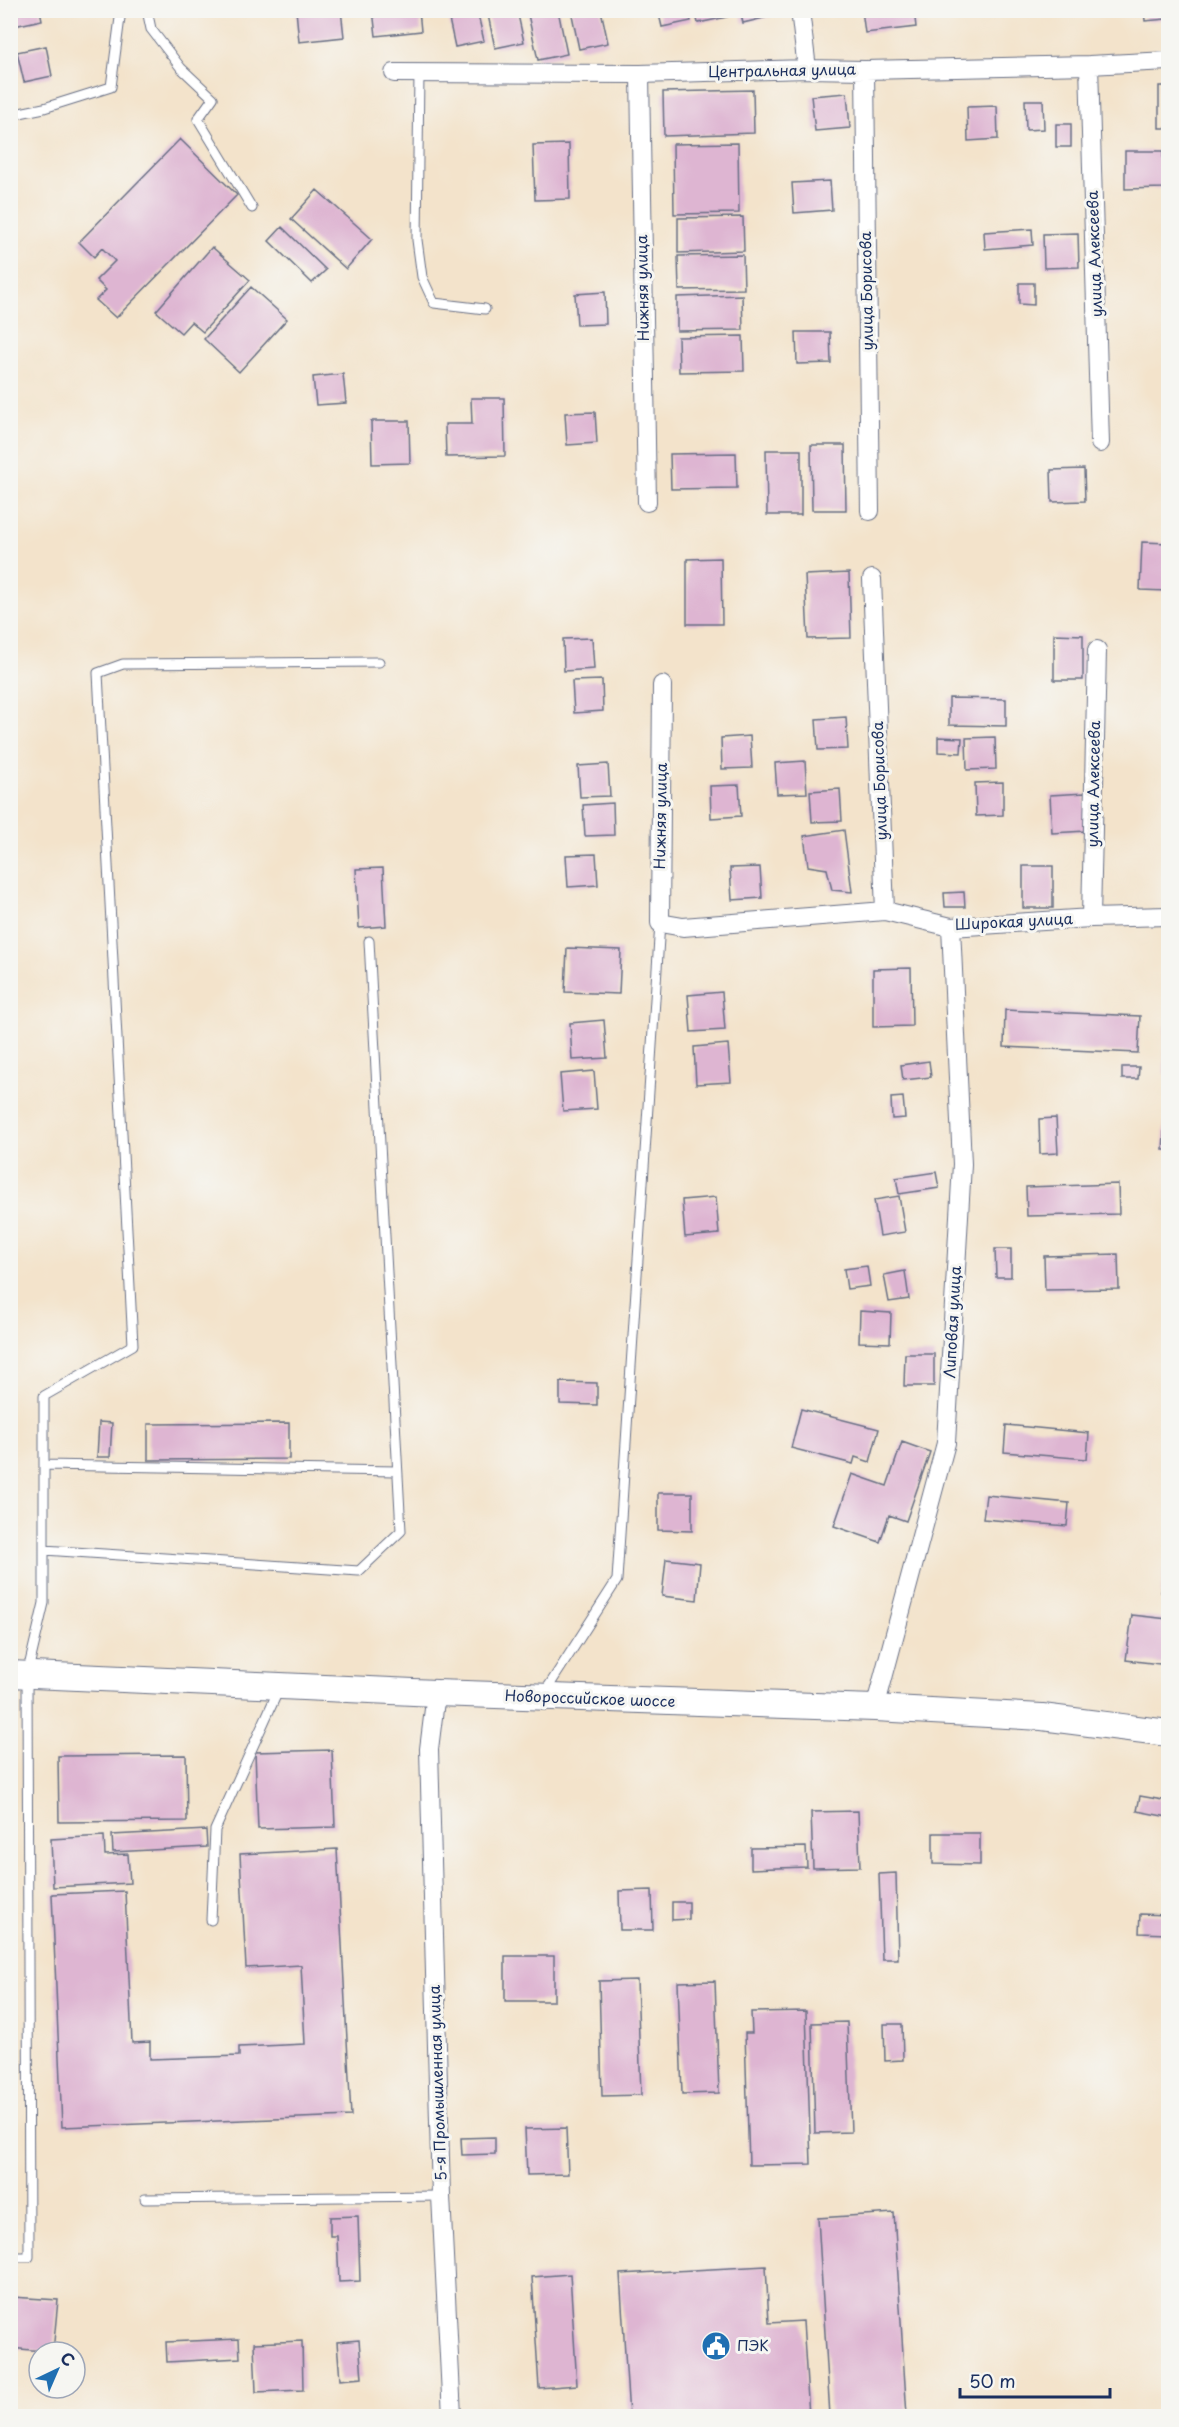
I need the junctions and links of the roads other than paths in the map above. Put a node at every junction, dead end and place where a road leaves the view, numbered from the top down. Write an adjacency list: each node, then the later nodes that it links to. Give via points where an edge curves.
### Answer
1 (121, 10): 11 (lane, via 111,87)
2 (147, 10): 12 (lane, via 151,29 182,68 213,98 198,119)
3 (800, 10): 6 (street)
4 (1168, 61): 5 (street, Центральная улица)
5 (1089, 65): 7 (street, Центральная улица); 14 (street, улица Алексеева)
6 (807, 69): 7 (street, Центральная улица); 10 (street, Центральная улица)
7 (864, 70): 16 (street, улица Борисова)
8 (419, 73): 9 (street, Центральная улица); 10 (street, Центральная улица); 13 (lane, via 417,240 422,278 434,303)
9 (394, 74)
10 (640, 74): 15 (street, Нижняя улица)
11 (10, 115)
12 (252, 208)
13 (485, 309)
14 (1100, 443)
15 (646, 502)
16 (870, 511)
17 (872, 579): 21 (street, улица Борисова)
18 (1097, 650): 23 (street, улица Алексеева)
19 (379, 662): 27 (lane, via 123,664 98,673 133,1345 44,1396)
20 (662, 685): 24 (street, Нижняя улица)
21 (885, 911): 24 (street, Широкая улица, via 683,927); 25 (street, Широкая улица)
22 (1168, 916): 23 (street, Широкая улица)
23 (1091, 918): 25 (street, Широкая улица)
24 (660, 923): 33 (lane, via 618,1580)
25 (951, 927): 34 (street, Липовая улица, via 962,1164 946,1443)
26 (369, 941): 28 (lane)
27 (44, 1466): 28 (lane); 29 (lane)
28 (397, 1471): 29 (lane, via 401,1531 359,1571)
29 (44, 1550): 30 (lane, via 44,1603)
30 (19, 1674): 31 (main road, Новороссийское шоссе); 39 (lane, via 29,2257)
31 (280, 1687): 32 (main road, Новороссийское шоссе); 36 (lane, via 215,1830)
32 (436, 1693): 33 (main road, Новороссийское шоссе); 37 (street, 5-я Промышленная улица, via 429,1749)
33 (543, 1697): 34 (main road, Новороссийское шоссе)
34 (874, 1708): 35 (main road, Новороссийское шоссе, via 1042,1717)
35 (1168, 1733)
36 (211, 1920)
37 (441, 2196): 38 (lane); 40 (street, 5-я Промышленная улица)
38 (145, 2199)
39 (10, 2257)
40 (452, 2416)

